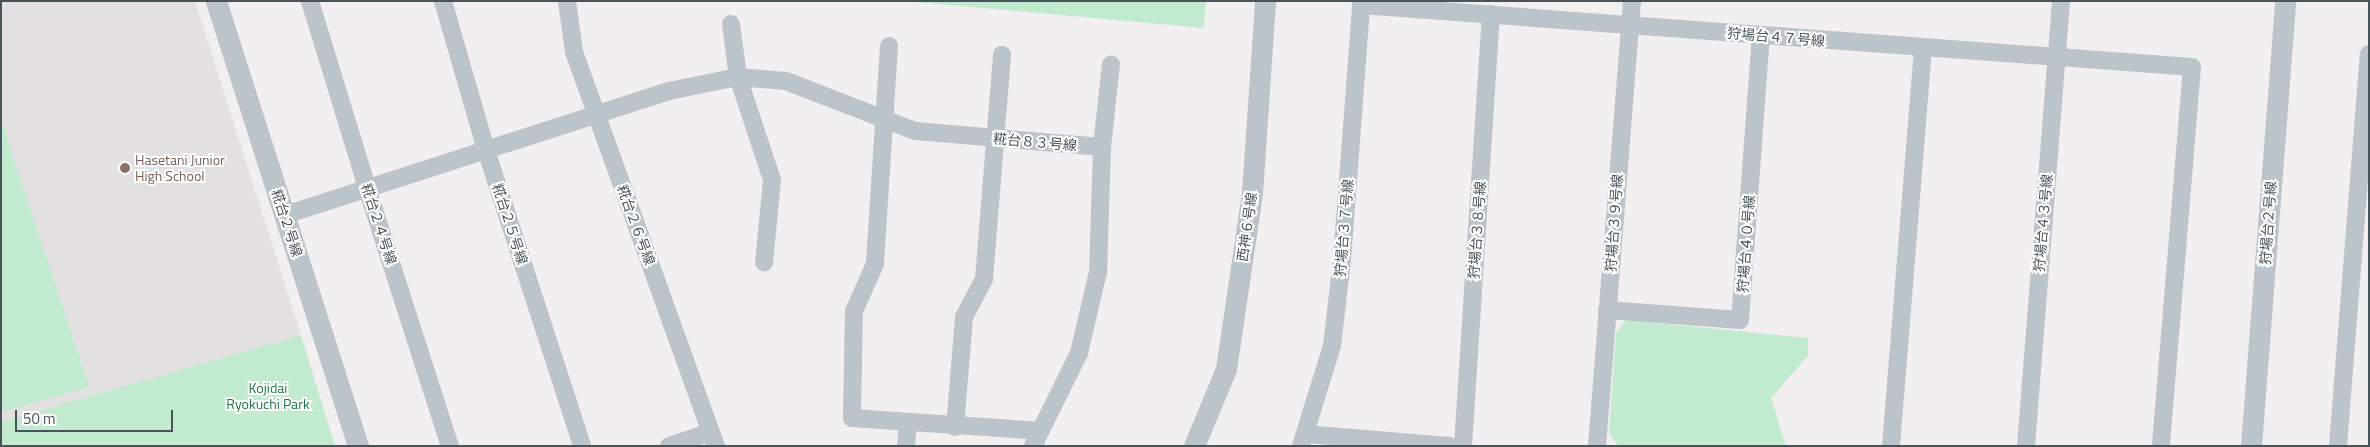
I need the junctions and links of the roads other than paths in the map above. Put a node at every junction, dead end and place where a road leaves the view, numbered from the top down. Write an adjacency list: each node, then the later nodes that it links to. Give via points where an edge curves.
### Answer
1 (216, 1): 27 (street, 糀台２号線)
2 (310, 1): 26 (street, 糀台２４号線)
3 (443, 1): 25 (street, 糀台２５号線)
4 (567, 1): 21 (street, 糀台２６号線, via 574,52)
5 (1265, 1): 40 (street, 西神６号線, via 1252,193 1226,369)
6 (1632, 1): 12 (street, 狩場台３９号線)
7 (2061, 1): 18 (street, 狩場台４３号線)
8 (2285, 1): 47 (street, 狩場台２号線)
9 (1361, 5): 10 (street, 狩場台４７号線); 34 (street, 狩場台３７号線, via 1342,260 1333,336)
10 (1491, 14): 12 (street, 狩場台４７号線); 42 (street, 狩場台３８号線)
11 (731, 24): 20 (street)
12 (1630, 25): 13 (street, 狩場台４７号線); 29 (street, 狩場台３９号線)
13 (1761, 36): 15 (street, 狩場台４７号線); 29 (street, 狩場台４０号線, via 1740,320)
14 (890, 46): 22 (street)
15 (1923, 49): 18 (street, 狩場台４７号線); 44 (street)
16 (2369, 54): 48 (street)
17 (1002, 55): 23 (street)
18 (2056, 59): 45 (street, 狩場台４３号線); 46 (street, 狩場台４７号線, via 2192,67)
19 (1111, 64): 24 (street)
20 (738, 77): 21 (street, 糀台８３号線, via 668,91); 22 (street, 糀台８３号線, via 786,81); 28 (street, via 772,180)
21 (596, 115): 25 (street, 糀台８３号線); 33 (street, 糀台２６号線)
22 (885, 120): 23 (street, 糀台８３号線, via 915,132); 30 (street, via 875,264 854,311 852,418)
23 (995, 138): 24 (street, 糀台８３号線); 31 (street, via 984,279 964,317)
24 (1102, 147): 32 (street, via 1098,272 1079,353)
25 (486, 150): 26 (street, 糀台８３号線); 37 (street, 糀台２５号線)
26 (367, 188): 27 (street, 糀台８３号線); 36 (street, 糀台２４号線)
27 (285, 215): 35 (street, 糀台２号線)
28 (764, 263)
29 (1607, 310): 43 (street, 狩場台３９号線)
30 (908, 422): 31 (street); 39 (street)
31 (955, 426): 32 (street)
32 (1037, 438)
33 (714, 439): 38 (street)
34 (1304, 440): 41 (street)
35 (358, 446)
36 (450, 446)
37 (582, 446)
38 (669, 446)
39 (906, 446)
40 (1194, 446)
41 (1450, 446)
42 (1463, 446)
43 (1597, 446)
44 (1892, 446)
45 (2026, 446)
46 (2161, 446)
47 (2251, 446)
48 (2338, 446)

